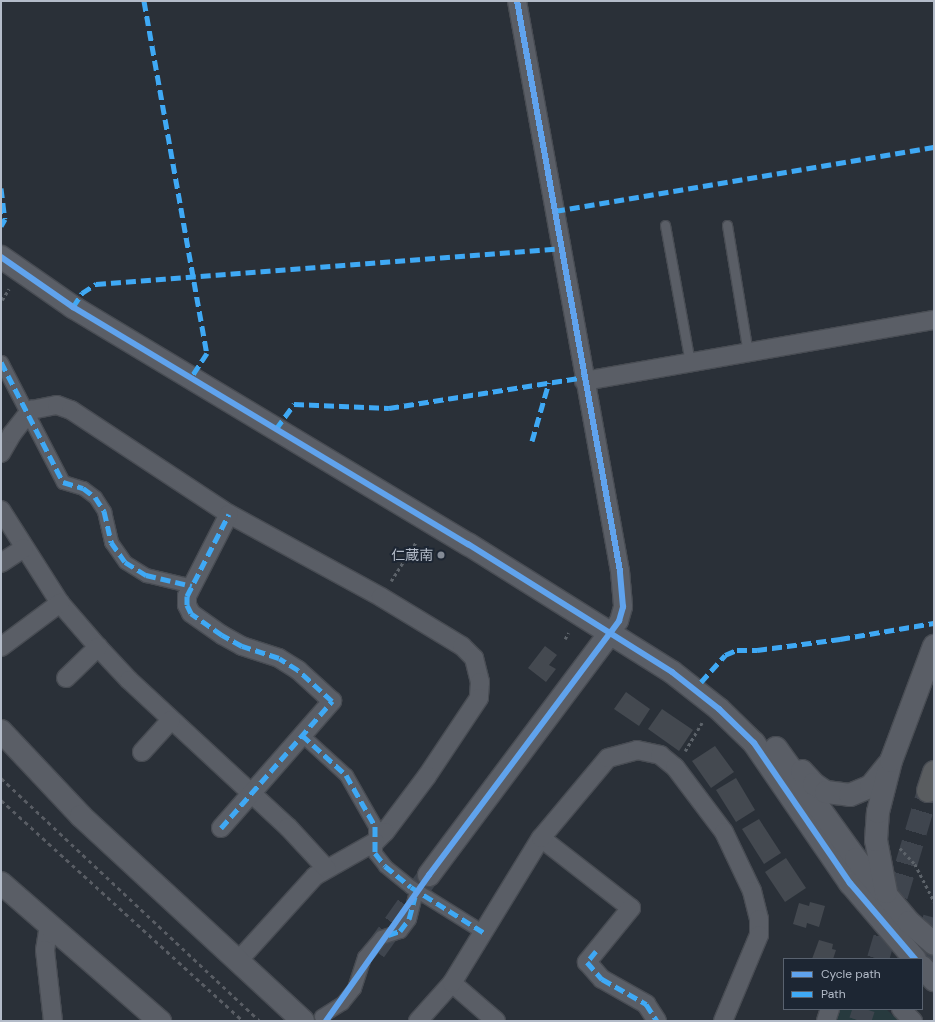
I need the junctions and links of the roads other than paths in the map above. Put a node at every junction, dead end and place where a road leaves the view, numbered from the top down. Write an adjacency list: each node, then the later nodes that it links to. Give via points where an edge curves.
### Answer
1 (517, 1): 9 (street)
2 (665, 225): 8 (lane)
3 (727, 225): 6 (lane)
4 (1, 257): 18 (street, via 116,333)
5 (934, 320): 6 (street)
6 (748, 353): 8 (street)
7 (1, 362): 10 (street)
8 (690, 363): 9 (street)
9 (584, 381): 18 (street, via 620,571 623,607 619,621)
10 (27, 415): 11 (street); 13 (street, via 32,410 58,405 71,410); 16 (street, via 63,482 83,488 95,497 104,511 110,542 125,562 146,575)
11 (1, 452)
12 (1, 510): 14 (street)
13 (230, 514): 16 (street); 33 (street, via 381,597 462,646 474,658 480,682 479,698 427,776)
14 (24, 548): 15 (street); 17 (street)
15 (1, 563)
16 (192, 586): 26 (street, via 186,605 191,613 242,646 279,658 298,670 332,701)
17 (60, 603): 20 (street); 21 (street)
18 (611, 632): 22 (street); 35 (street)
19 (934, 646): 29 (street)
20 (1, 647)
21 (98, 648): 23 (street); 24 (street)
22 (672, 672): 27 (street, via 705,683 746,714); 41 (street, via 719,709 754,743 850,883)
23 (66, 678)
24 (171, 720): 28 (street); 30 (street)
25 (1, 731): 43 (street, via 81,816)
26 (302, 735): 30 (street); 33 (street, via 346,775 376,826)
27 (776, 748): 29 (street, via 814,784 826,792 840,794 856,794 871,786); 37 (street, via 824,817)
28 (142, 752)
29 (891, 761): 37 (street, via 878,812 876,840)
30 (250, 794): 31 (street); 34 (street, via 288,826)
31 (221, 828)
32 (541, 838): 39 (street); 54 (street, via 631,908 587,962 602,979 646,1004); 55 (street, via 608,758 624,752 644,751 660,755 675,767 724,832 746,875 756,904 759,935)
33 (375, 842): 34 (street); 35 (street, via 375,853 386,866)
34 (327, 868): 43 (street, via 299,892)
35 (422, 882): 39 (street); 49 (street, via 409,919 400,930 380,937 364,956 354,988 342,1004)
36 (1, 883): 38 (street)
37 (886, 894): 40 (street); 41 (street, via 897,922)
38 (49, 925): 50 (street, via 45,950); 51 (street)
39 (483, 932): 46 (street)
40 (931, 937): 41 (street)
41 (900, 943): 42 (street)
42 (914, 958)
43 (238, 962): 49 (street)
44 (923, 968): 45 (street)
45 (934, 980)
46 (452, 982): 52 (street); 53 (street)
47 (830, 1010): 56 (street)
48 (901, 1010): 57 (street)
49 (312, 1018)
50 (53, 1021)
51 (160, 1021)
52 (418, 1021)
53 (496, 1021)
54 (656, 1021)
55 (723, 1021)
56 (826, 1021)
57 (913, 1021)

